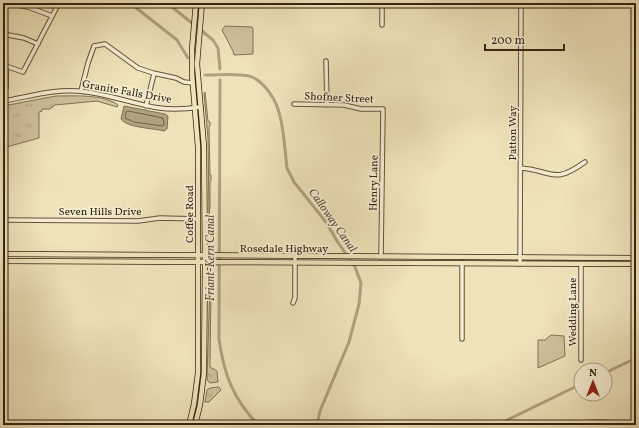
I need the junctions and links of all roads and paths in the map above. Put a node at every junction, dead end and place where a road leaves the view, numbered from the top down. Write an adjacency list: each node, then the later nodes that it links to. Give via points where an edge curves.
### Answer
1 (9, 3): 7 (street)
2 (59, 3): 7 (street)
3 (196, 3): 14 (main road, Coffee Road, via 192,49)
4 (202, 3): 21 (main road, Coffee Road, via 198,64)
5 (382, 3): 8 (street)
6 (521, 3): 25 (street, Patton Way)
7 (52, 16): 10 (street)
8 (382, 25)
9 (3, 34): 10 (street)
10 (38, 44): 12 (street, via 23,72)
11 (326, 61): 19 (street)
12 (5, 66): 15 (street)
13 (154, 74): 14 (street); 16 (street, via 138,68 105,44 99,44 94,46 92,51); 20 (street)
14 (193, 83): 22 (main road, Coffee Road)
15 (6, 88)
16 (81, 91): 17 (street, Granite Falls Drive, via 53,92); 20 (street, Granite Falls Drive)
17 (3, 101)
18 (294, 104): 19 (street, Shofner Street)
19 (327, 105): 23 (street, Shofner Street)
20 (146, 106): 22 (street, Granite Falls Drive, via 168,109)
21 (201, 107): 22 (street, Granite Falls Drive); 30 (main road, Coffee Road)
22 (195, 108): 26 (main road, Coffee Road)
23 (382, 109): 32 (street, Henry Lane)
24 (585, 162): 25 (street, via 565,175 557,176)
25 (521, 168): 34 (street, Patton Way)
26 (198, 219): 27 (street, Seven Hills Drive); 29 (main road, Coffee Road)
27 (3, 220)
28 (3, 254): 29 (main road, Rosedale Highway)
29 (198, 255): 30 (main road, Rosedale Highway); 40 (main road, Coffee Road)
30 (205, 256): 31 (main road, Rosedale Highway); 41 (main road, Coffee Road)
31 (295, 257): 38 (main road, Rosedale Highway, via 345,257); 42 (street)
32 (381, 257): 33 (main road, Rosedale Highway); 38 (main road, Rosedale Highway)
33 (415, 257): 34 (main road, Rosedale Highway); 43 (main road)
34 (520, 258): 35 (main road, Rosedale Highway); 45 (street, Patton Way)
35 (584, 258): 36 (main road, Rosedale Highway); 46 (main road, via 576,261 556,261)
36 (616, 258): 37 (main road, Rosedale Highway); 47 (main road, via 610,261 585,261)
37 (636, 258)
38 (358, 260): 42 (main road, Rosedale Highway, via 347,263); 43 (main road, Rosedale Highway)
39 (3, 262): 40 (main road, Rosedale Highway)
40 (198, 262): 41 (main road, Rosedale Highway); 54 (main road, Coffee Road, via 197,385)
41 (205, 262): 42 (main road, Rosedale Highway); 55 (main road, Coffee Road, via 203,386)
42 (295, 263): 49 (street)
43 (381, 263): 44 (main road, Rosedale Highway)
44 (462, 263): 45 (main road, Rosedale Highway); 50 (street)
45 (520, 264): 46 (main road, Rosedale Highway)
46 (551, 264): 47 (main road, Rosedale Highway)
47 (581, 264): 48 (main road, Rosedale Highway); 51 (street, Wedding Lane)
48 (636, 264)
49 (294, 303)
50 (462, 339)
51 (581, 360)
52 (636, 423): 53 (street)
53 (586, 424): 56 (street)
54 (189, 425)
55 (195, 425)
56 (568, 425)

